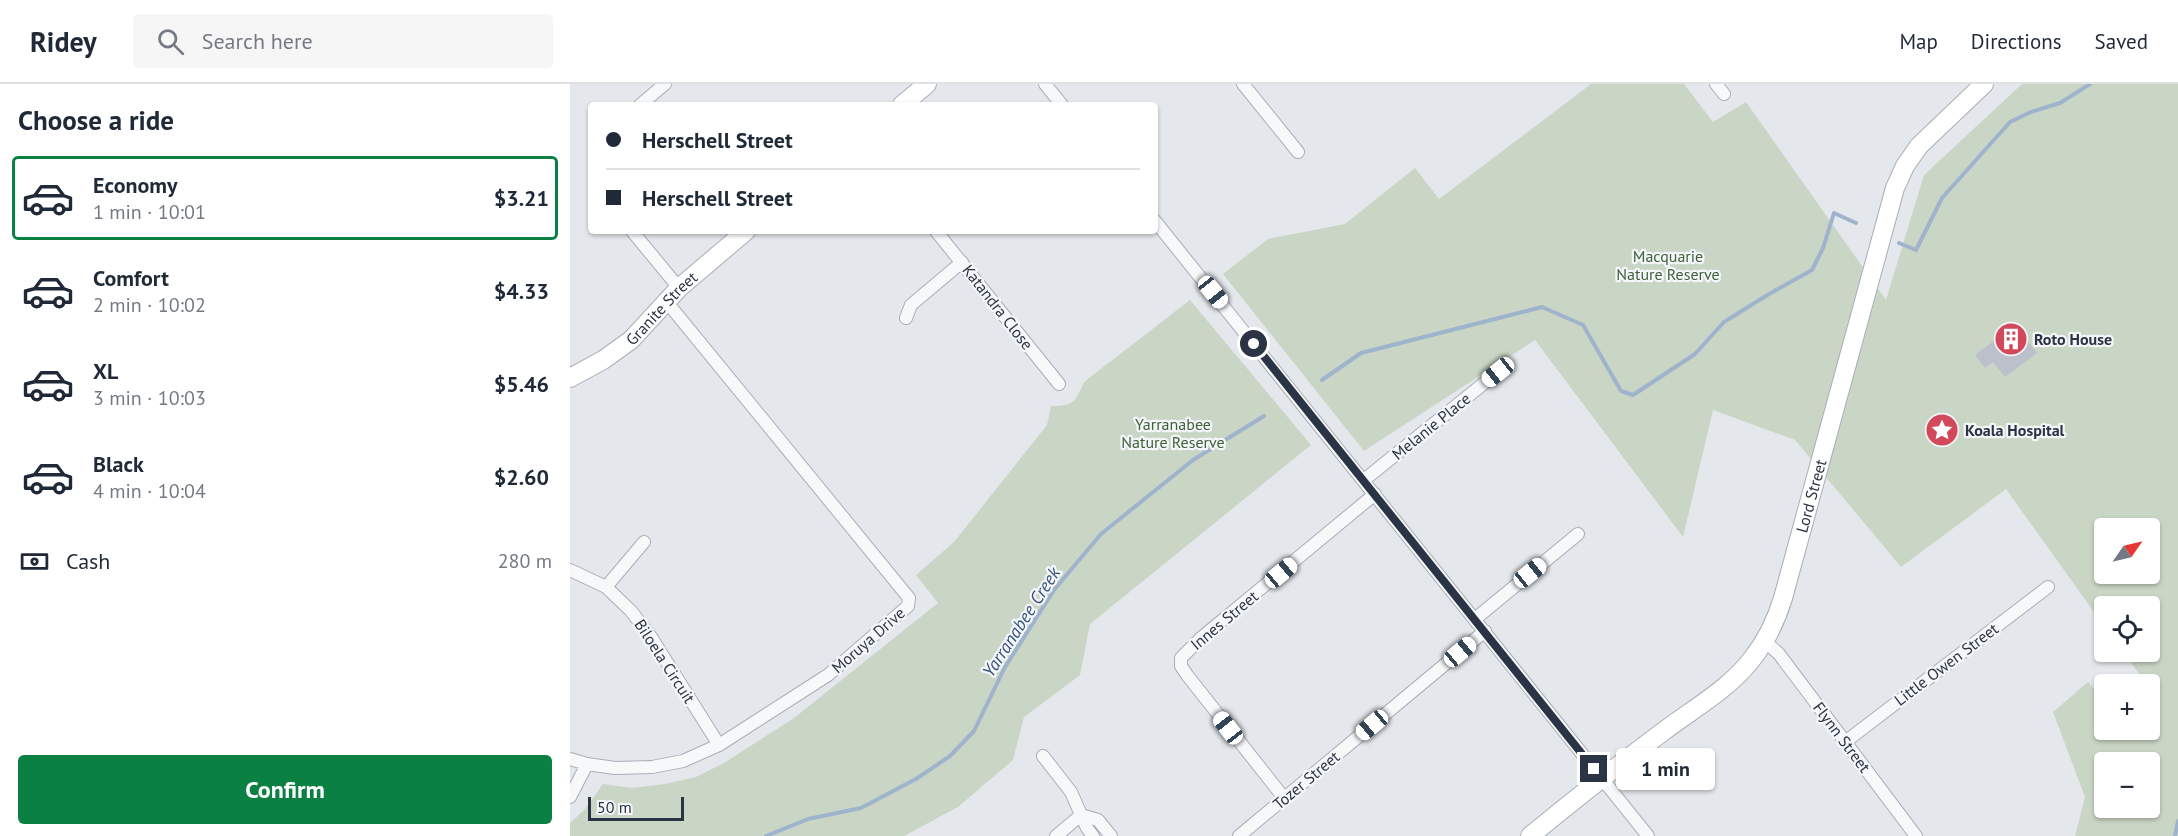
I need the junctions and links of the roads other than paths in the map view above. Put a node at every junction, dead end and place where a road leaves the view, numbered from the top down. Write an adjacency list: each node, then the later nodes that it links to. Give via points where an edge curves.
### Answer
1 (665, 84): 8 (street)
2 (927, 84): 9 (main road)
3 (1045, 84): 10 (street)
4 (1243, 84): 11 (street)
5 (1716, 84): 7 (street)
6 (1984, 84): 34 (main road, Lord Street, via 1919,147 1895,188 1783,598)
7 (1724, 94)
8 (644, 102)
9 (906, 102)
10 (1060, 102)
11 (1298, 152)
12 (1158, 225): 25 (street)
13 (634, 234): 17 (street)
14 (742, 234): 18 (main road, Granite Street)
15 (939, 234): 16 (street, Katandra Close)
16 (962, 262): 21 (street, via 911,305); 24 (street, Katandra Close)
17 (663, 269): 18 (street); 19 (street)
18 (695, 274): 19 (main road, Granite Street)
19 (679, 288): 20 (main road, Granite Street)
20 (666, 301): 23 (main road, Granite Street, via 631,340); 36 (street, Moruya Drive, via 909,598 908,606 828,675)
21 (906, 318)
22 (1498, 372): 25 (street, Melanie Place)
23 (570, 378)
24 (1059, 384)
25 (1364, 480): 26 (street)
26 (1375, 494): 32 (street); 42 (street, Innes Street, via 1181,658 1187,675)
27 (1578, 534): 32 (street)
28 (644, 542): 30 (street)
29 (570, 570): 30 (street, Biloela Circuit)
30 (606, 587): 36 (street, Biloela Circuit, via 632,611 651,637)
31 (2048, 587): 35 (street, Little Owen Street)
32 (1475, 619): 33 (street)
33 (1485, 631): 40 (street); 42 (street, Tozer Street)
34 (1765, 641): 35 (street, Flynn Street); 40 (main road, Lord Street, via 1732,681)
35 (1845, 742): 50 (street, Flynn Street)
36 (719, 745): 39 (street, Moruya Drive, via 683,761 652,767)
37 (1043, 756): 43 (street, via 1071,792)
38 (570, 759): 39 (street, Moruya Drive)
39 (587, 764): 41 (street)
40 (1601, 778): 48 (main road, Lord Street); 49 (street)
41 (570, 797)
42 (1284, 798): 47 (street, Tozer Street)
43 (1081, 816): 44 (street); 45 (street); 46 (street, via 1098,820)
44 (1056, 836)
45 (1093, 836)
46 (1111, 836)
47 (1239, 836)
48 (1530, 836)
49 (1648, 836)
50 (1916, 836)

